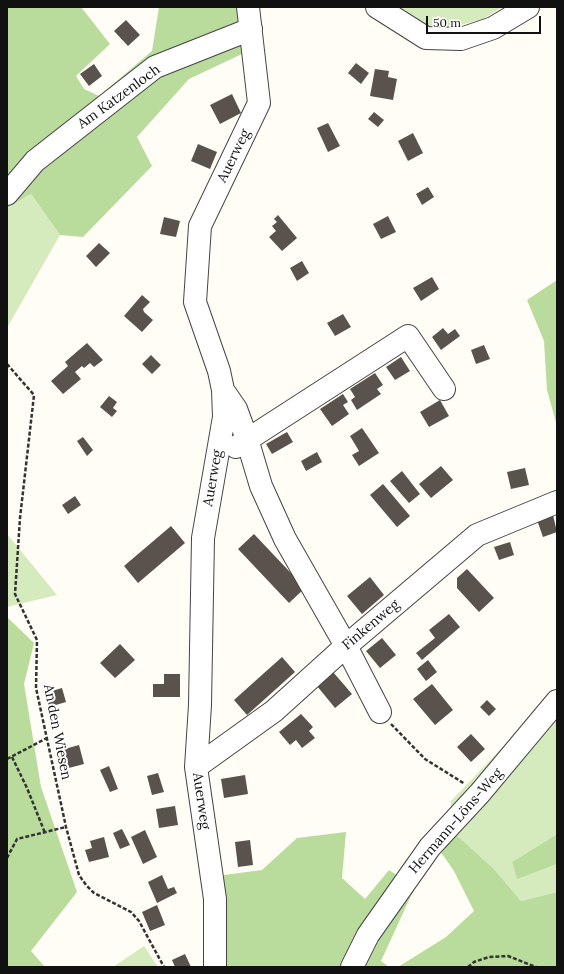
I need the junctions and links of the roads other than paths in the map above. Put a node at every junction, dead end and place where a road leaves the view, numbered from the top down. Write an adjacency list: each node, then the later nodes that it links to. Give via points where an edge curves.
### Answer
1 (248, 7): 4 (street, Auerweg)
2 (377, 7): 3 (street, via 426,38 461,39 493,28)
3 (528, 7)
4 (251, 29): 5 (street, Am Katzenloch, via 155,67 35,161); 7 (street, Auerweg, via 259,103 200,226 195,302)
5 (7, 194)
6 (444, 389): 8 (street, via 408,336)
7 (223, 390): 8 (street, via 236,408); 9 (street, Auerweg, via 224,417)
8 (247, 439): 9 (street); 11 (street, via 261,486 285,540)
9 (217, 458): 14 (street, Auerweg, via 203,538 200,705)
10 (557, 502): 11 (street, Finkenweg, via 477,535)
11 (346, 646): 13 (street); 14 (street, Finkenweg, via 274,711)
12 (557, 701): 16 (street, Hermann-Löns-Weg, via 480,793 430,847 368,935)
13 (380, 712)
14 (196, 768): 15 (street, Auerweg, via 215,898)
15 (215, 967)
16 (352, 967)

